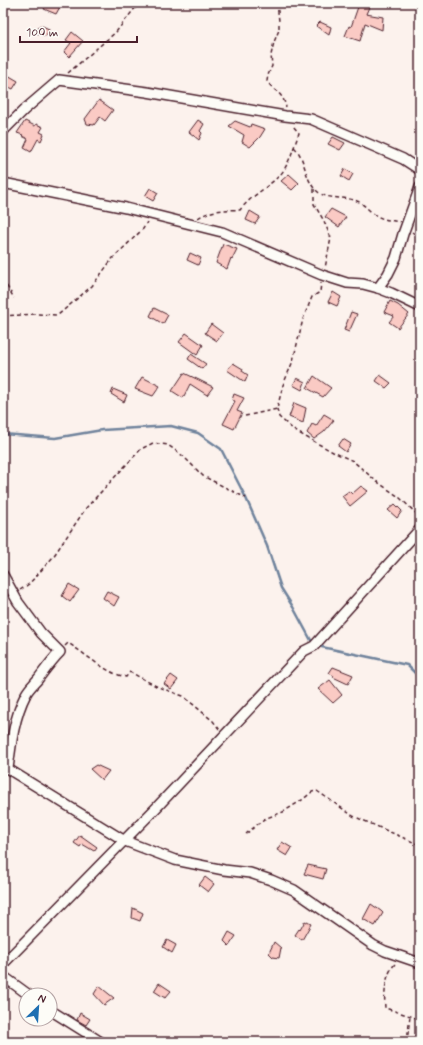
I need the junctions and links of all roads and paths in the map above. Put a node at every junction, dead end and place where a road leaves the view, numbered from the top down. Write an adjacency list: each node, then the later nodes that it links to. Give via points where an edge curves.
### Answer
1 (13, 3): 4 (path)
2 (138, 3): 5 (path, via 116,32)
3 (277, 3): 6 (path, via 279,30 274,42 272,66 267,81 284,98)
4 (3, 8)
5 (59, 80): 6 (street); 7 (street)
6 (285, 116): 8 (path, via 299,133); 9 (street, via 318,121 403,159)
7 (3, 131)
8 (294, 147): 12 (path, via 299,152); 14 (path, via 281,174 249,199 240,210 225,209)
9 (420, 170)
10 (3, 183): 13 (street)
11 (420, 187): 15 (street)
12 (314, 189): 15 (path, via 325,197 356,201 386,220); 17 (path, via 314,204 331,238)
13 (152, 214): 17 (street, via 222,232); 22 (path, via 143,229 113,258 92,286 58,315)
14 (197, 218)
15 (407, 223): 16 (path, via 413,233); 19 (street, via 391,269)
16 (420, 238)
17 (322, 275): 19 (street); 23 (path, via 320,292 312,297 303,319 293,361)
18 (3, 280): 20 (path)
19 (378, 288): 21 (street)
20 (14, 298)
21 (420, 307)
22 (3, 316)
23 (277, 409): 24 (path); 26 (path, via 279,417 295,430 353,461)
24 (245, 416)
25 (246, 498): 29 (path, via 203,476 168,445 153,443 141,449 86,508 53,557 29,584)
26 (420, 517)
27 (420, 529): 32 (street, via 314,646 304,651)
28 (3, 575): 29 (street)
29 (14, 595): 30 (path); 31 (street, via 41,633)
30 (3, 604)
31 (60, 652): 32 (path, via 68,643 114,674 126,676 130,672 158,687 183,696); 33 (street, via 27,692 19,710)
32 (227, 734): 35 (street)
33 (6, 768): 35 (street)
34 (246, 834): 36 (path, via 264,819 283,812 317,791 354,816)
35 (125, 841): 37 (street, via 175,860 250,873 271,880 294,890 373,945); 39 (street)
36 (420, 845)
37 (402, 957): 38 (street); 43 (path, via 392,966 388,977 385,1008)
38 (420, 963)
39 (3, 964)
40 (3, 976): 41 (street)
41 (18, 987)
42 (58, 1015): 45 (street)
43 (410, 1016): 44 (path); 46 (path)
44 (420, 1020)
45 (101, 1042)
46 (407, 1042)

